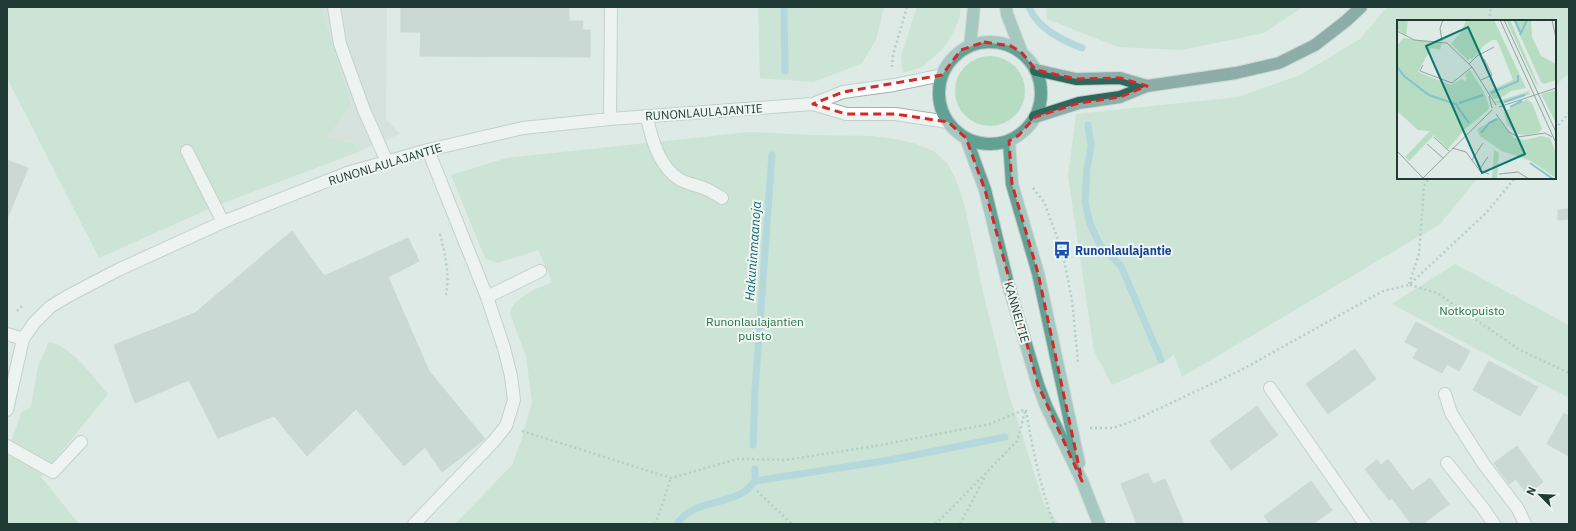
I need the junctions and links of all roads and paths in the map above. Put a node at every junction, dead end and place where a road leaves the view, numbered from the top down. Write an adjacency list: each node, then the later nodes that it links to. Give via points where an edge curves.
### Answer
1 (334, 7): 26 (street, via 340,44 364,110)
2 (611, 7): 19 (street)
3 (907, 7): 13 (path, via 893,55)
4 (974, 7): 9 (main road)
5 (1006, 7): 10 (main road)
6 (1361, 7): 14 (highway, via 1315,46 1279,63 1236,73)
7 (1491, 7): 8 (path)
8 (1489, 20)
9 (970, 46): 10 (main road, via 998,42); 12 (main road, via 953,57)
10 (1022, 53): 11 (main road)
11 (1036, 70): 14 (highway, via 1076,79 1120,78); 18 (main road, via 1042,94)
12 (942, 75): 13 (street, RUNONLAULAJANTIE); 20 (main road, via 939,99)
13 (894, 85): 15 (street, RUNONLAULAJANTIE, via 843,92)
14 (1147, 86): 18 (highway, via 1120,97 1079,103)
15 (813, 104): 17 (street, RUNONLAULAJANTIE); 20 (street, RUNONLAULAJANTIE, via 846,114 895,114)
16 (1569, 113): 21 (path)
17 (647, 116): 19 (street, RUNONLAULAJANTIE); 29 (street, via 656,150 667,166 678,178)
18 (1035, 118): 23 (main road, via 1020,135)
19 (610, 119): 24 (street, RUNONLAULAJANTIE, via 523,128)
20 (948, 122): 22 (main road)
21 (1556, 128)
22 (966, 138): 23 (main road, via 976,143 987,144); 50 (main road, KANNELTIE, via 985,190 1008,284 1038,384)
23 (1009, 141): 50 (main road, KANNELTIE, via 1012,184 1038,273)
24 (428, 150): 26 (street, RUNONLAULAJANTIE); 35 (street)
25 (187, 151): 30 (street)
26 (387, 162): 30 (street, RUNONLAULAJANTIE, via 347,173)
27 (1428, 179): 33 (path, via 1424,186 1419,254)
28 (1513, 179): 33 (path, via 1486,213)
29 (722, 198)
30 (223, 222): 37 (street, RUNONLAULAJANTIE, via 68,296 50,307)
31 (438, 227): 34 (path, via 447,266)
32 (540, 271): 35 (street)
33 (1409, 285): 38 (path, via 1437,293 1520,350); 44 (path, via 1383,291 1243,369 1133,421 1113,428)
34 (446, 295)
35 (487, 297): 43 (street, via 511,376 514,400)
36 (7, 334): 37 (street)
37 (23, 339): 42 (street, RUNONLAULAJANTIE)
38 (1569, 373)
39 (1270, 388): 59 (street)
40 (1445, 394): 61 (street, via 1451,413 1482,462 1518,509)
41 (1026, 409): 48 (path, via 1017,441); 49 (path, via 990,424 786,460 738,460); 57 (path, via 1033,452)
42 (7, 410)
43 (506, 426): 49 (path); 52 (street)
44 (1090, 429)
45 (81, 442): 46 (street, via 54,472)
46 (7, 446)
47 (1447, 463): 60 (street)
48 (988, 471): 55 (path); 56 (path)
49 (671, 478): 53 (path)
50 (1082, 481): 58 (main road, KANNELTIE)
51 (757, 491): 54 (path)
52 (414, 524)
53 (654, 524)
54 (792, 524)
55 (935, 524)
56 (960, 524)
57 (1054, 524)
58 (1100, 524)
59 (1365, 524)
60 (1494, 524)
61 (1525, 524)

